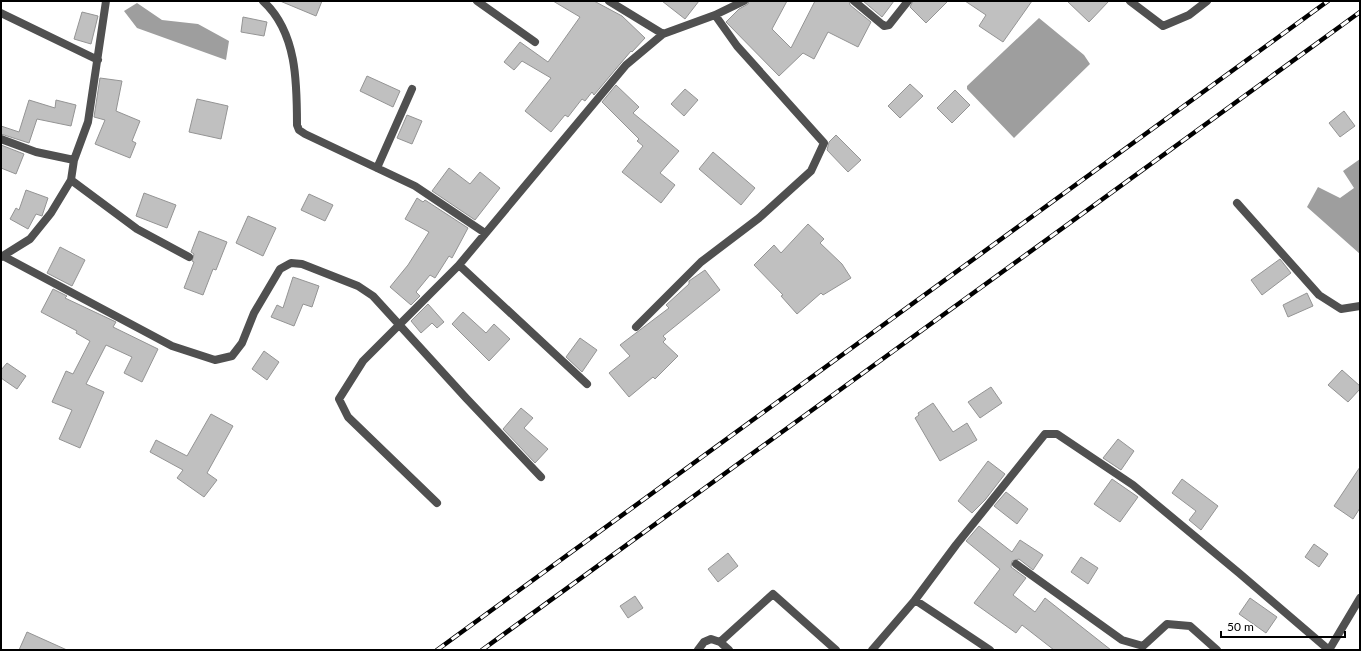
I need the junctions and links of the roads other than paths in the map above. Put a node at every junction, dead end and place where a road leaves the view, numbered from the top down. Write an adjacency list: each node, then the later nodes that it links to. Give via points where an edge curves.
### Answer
1 (106, 1): 14 (street)
2 (263, 1): 18 (street, via 274,12 288,40 296,81 299,130)
3 (478, 1): 13 (street)
4 (609, 1): 12 (street)
5 (744, 1): 11 (street)
6 (854, 1): 7 (street, via 884,26 888,25)
7 (908, 1)
8 (1130, 1): 9 (street, via 1163,26 1189,15)
9 (1207, 1)
10 (1, 13): 14 (street)
11 (715, 15): 12 (street); 27 (street, via 737,46 824,143 811,171 759,218 701,262)
12 (663, 34): 21 (street, via 626,64)
13 (535, 42)
14 (98, 60): 17 (street, via 88,122)
15 (412, 89): 18 (street)
16 (1, 139): 17 (street, via 36,152)
17 (74, 160): 19 (street)
18 (377, 168): 21 (street, via 415,186)
19 (71, 180): 22 (street, via 51,213 30,239); 23 (street, via 137,229)
20 (1236, 204): 25 (street, via 1319,295 1341,309)
21 (485, 233): 24 (street)
22 (2, 256): 26 (street, via 172,346 215,360 232,356 242,343 254,313 280,269 291,263 302,264 358,286 373,296)
23 (189, 257)
24 (459, 265): 26 (street); 28 (street)
25 (1360, 306)
26 (399, 325): 29 (street); 30 (street, via 363,361 339,399 348,417)
27 (636, 327)
28 (587, 384)
29 (541, 477)
30 (437, 503)
31 (1016, 564): 40 (street, via 1122,640 1143,646 1167,624 1190,626)
32 (1360, 598): 41 (street)
33 (915, 600): 38 (street); 39 (street); 41 (street, via 1045,434 1050,433 1057,434 1133,485)
34 (720, 642): 35 (street, via 704,642); 36 (street); 37 (street, via 773,594)
35 (698, 650)
36 (729, 650)
37 (836, 650)
38 (872, 650)
39 (990, 650)
40 (1217, 650)
41 (1329, 650)

